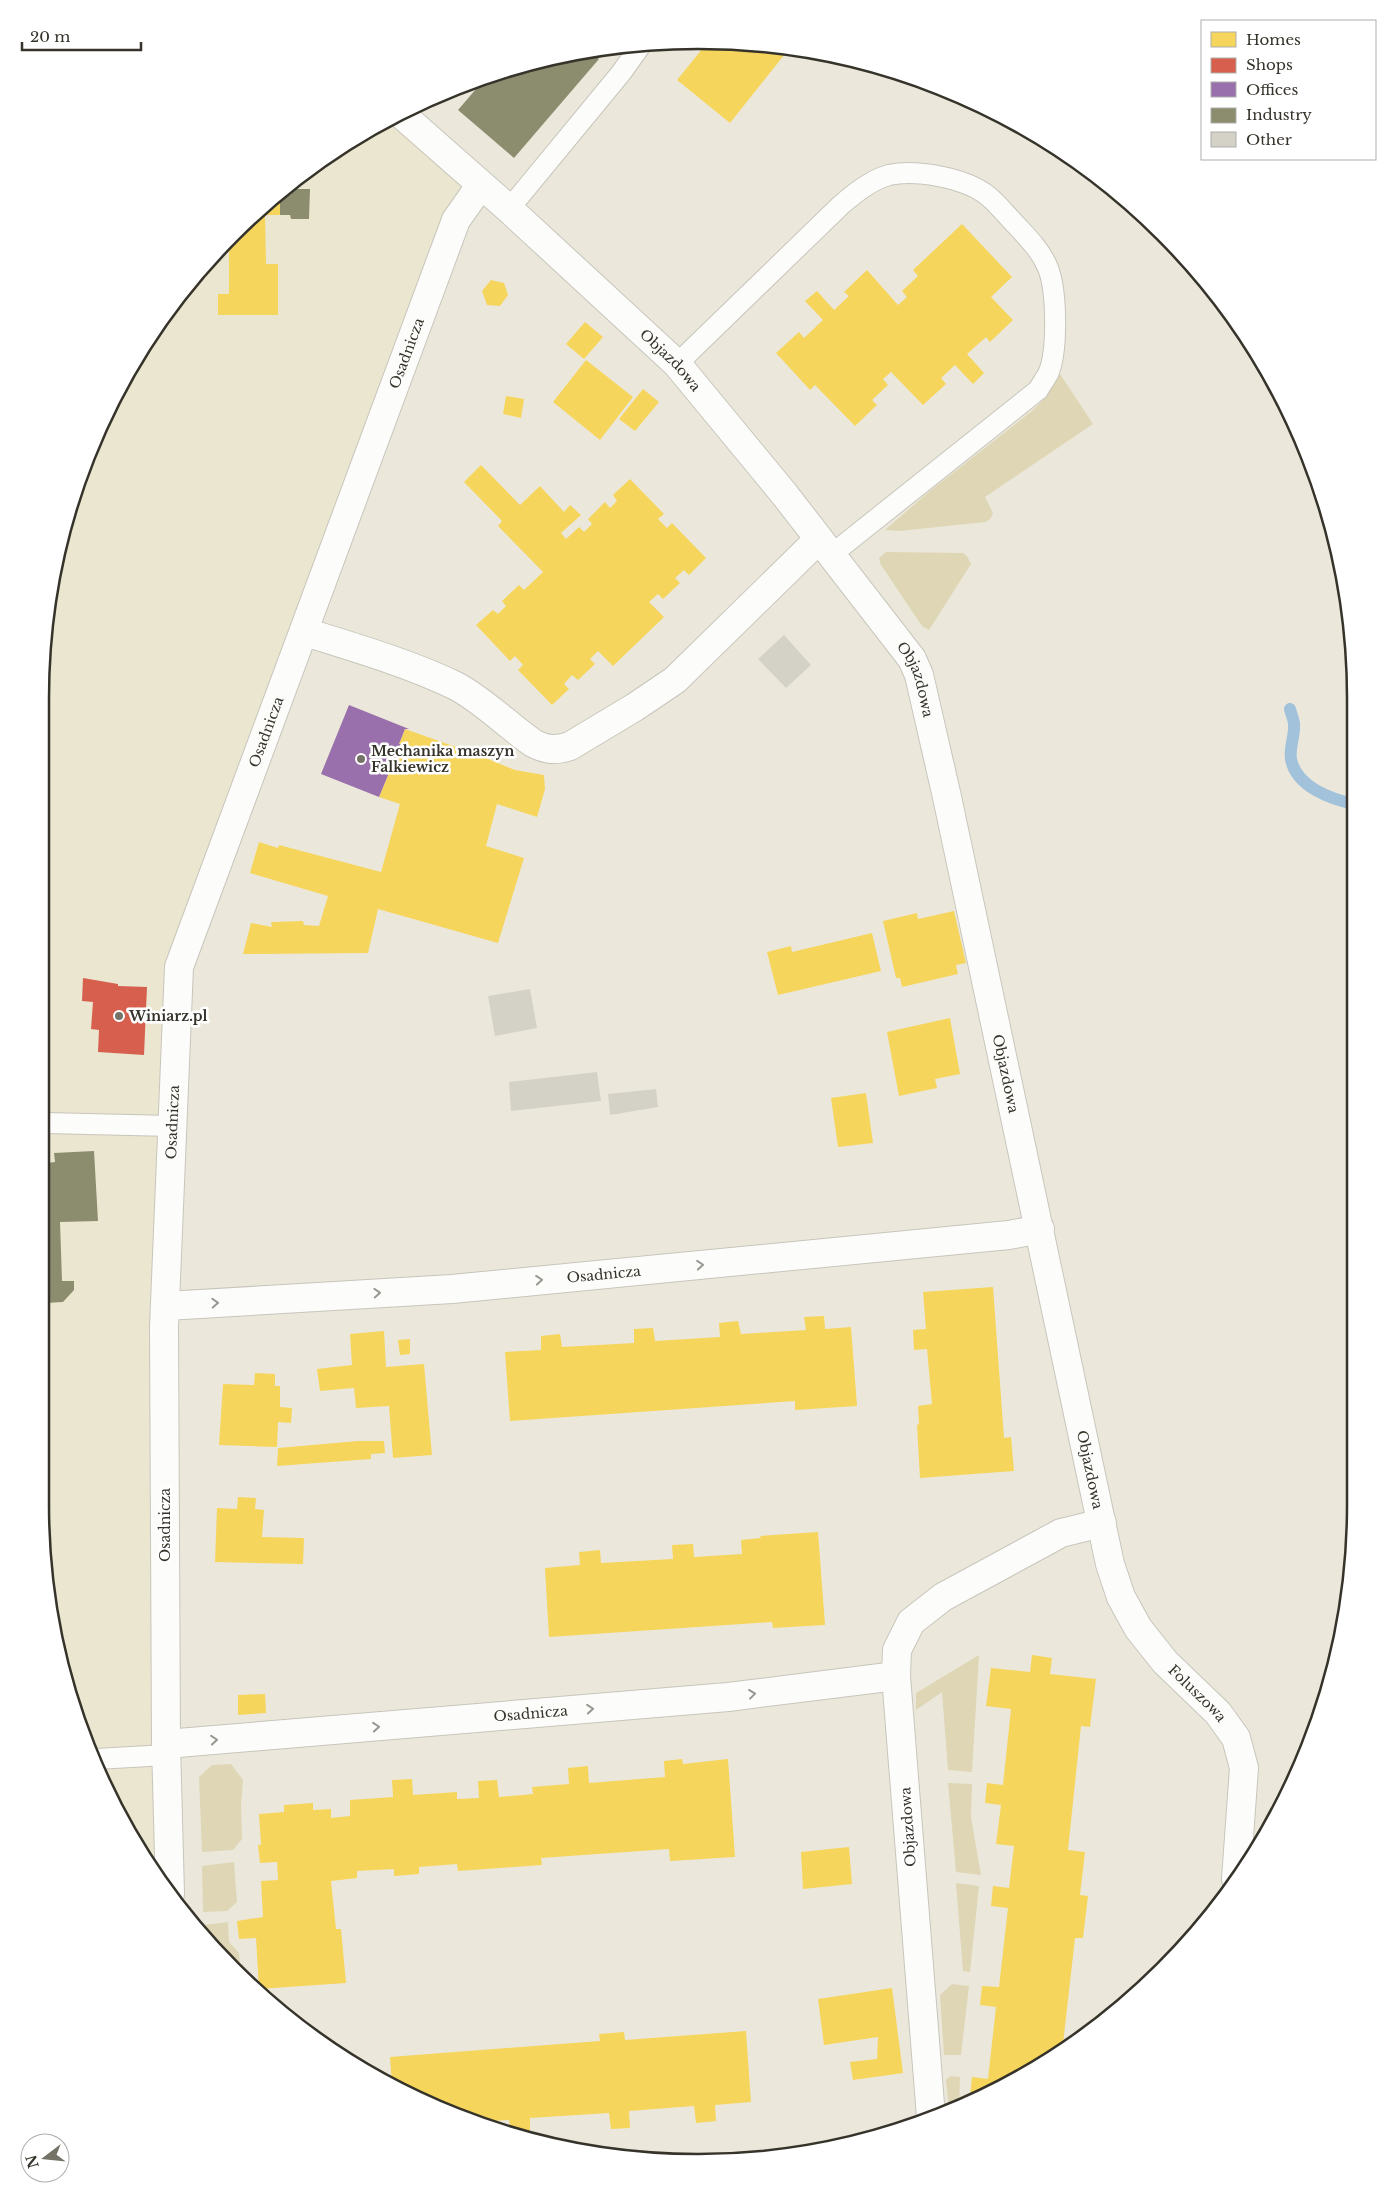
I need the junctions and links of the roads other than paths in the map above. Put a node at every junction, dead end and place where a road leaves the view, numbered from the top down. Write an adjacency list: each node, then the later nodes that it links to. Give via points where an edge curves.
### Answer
1 (636, 52): 4 (lane)
2 (407, 118): 3 (street, Objazdowa)
3 (480, 186): 4 (street, Objazdowa); 7 (street, Osadnicza, via 456,220)
4 (509, 209): 5 (street, Objazdowa)
5 (677, 364): 6 (street, Objazdowa); 6 (lane, via 841,205 888,175 932,174 987,195 1038,248 1049,270 1055,320 1049,372 1038,390)
6 (825, 548): 7 (street, via 675,680 570,746 558,750 533,743 456,687 355,647); 10 (street, Objazdowa, via 902,645 919,675)
7 (305, 632): 9 (street, Osadnicza, via 180,967)
8 (49, 1123): 9 (lane)
9 (172, 1126): 11 (street, Osadnicza)
10 (1040, 1229): 11 (street, Osadnicza, one-way to 10, via 452,1289 1009,1235); 12 (street, Objazdowa)
11 (166, 1306): 14 (street, Osadnicza)
12 (1102, 1523): 13 (street, Objazdowa, via 1061,1533 943,1597 912,1622 897,1650); 16 (street, Foluszowa, via 1121,1597 1138,1628 1165,1662 1218,1713 1236,1738 1244,1768)
13 (896, 1676): 14 (street, Osadnicza, one-way to 13, via 728,1697); 18 (street, Objazdowa)
14 (166, 1750): 15 (lane); 17 (street, Osadnicza)
15 (101, 1758)
16 (1237, 1868)
17 (170, 1882)
18 (931, 2111)

